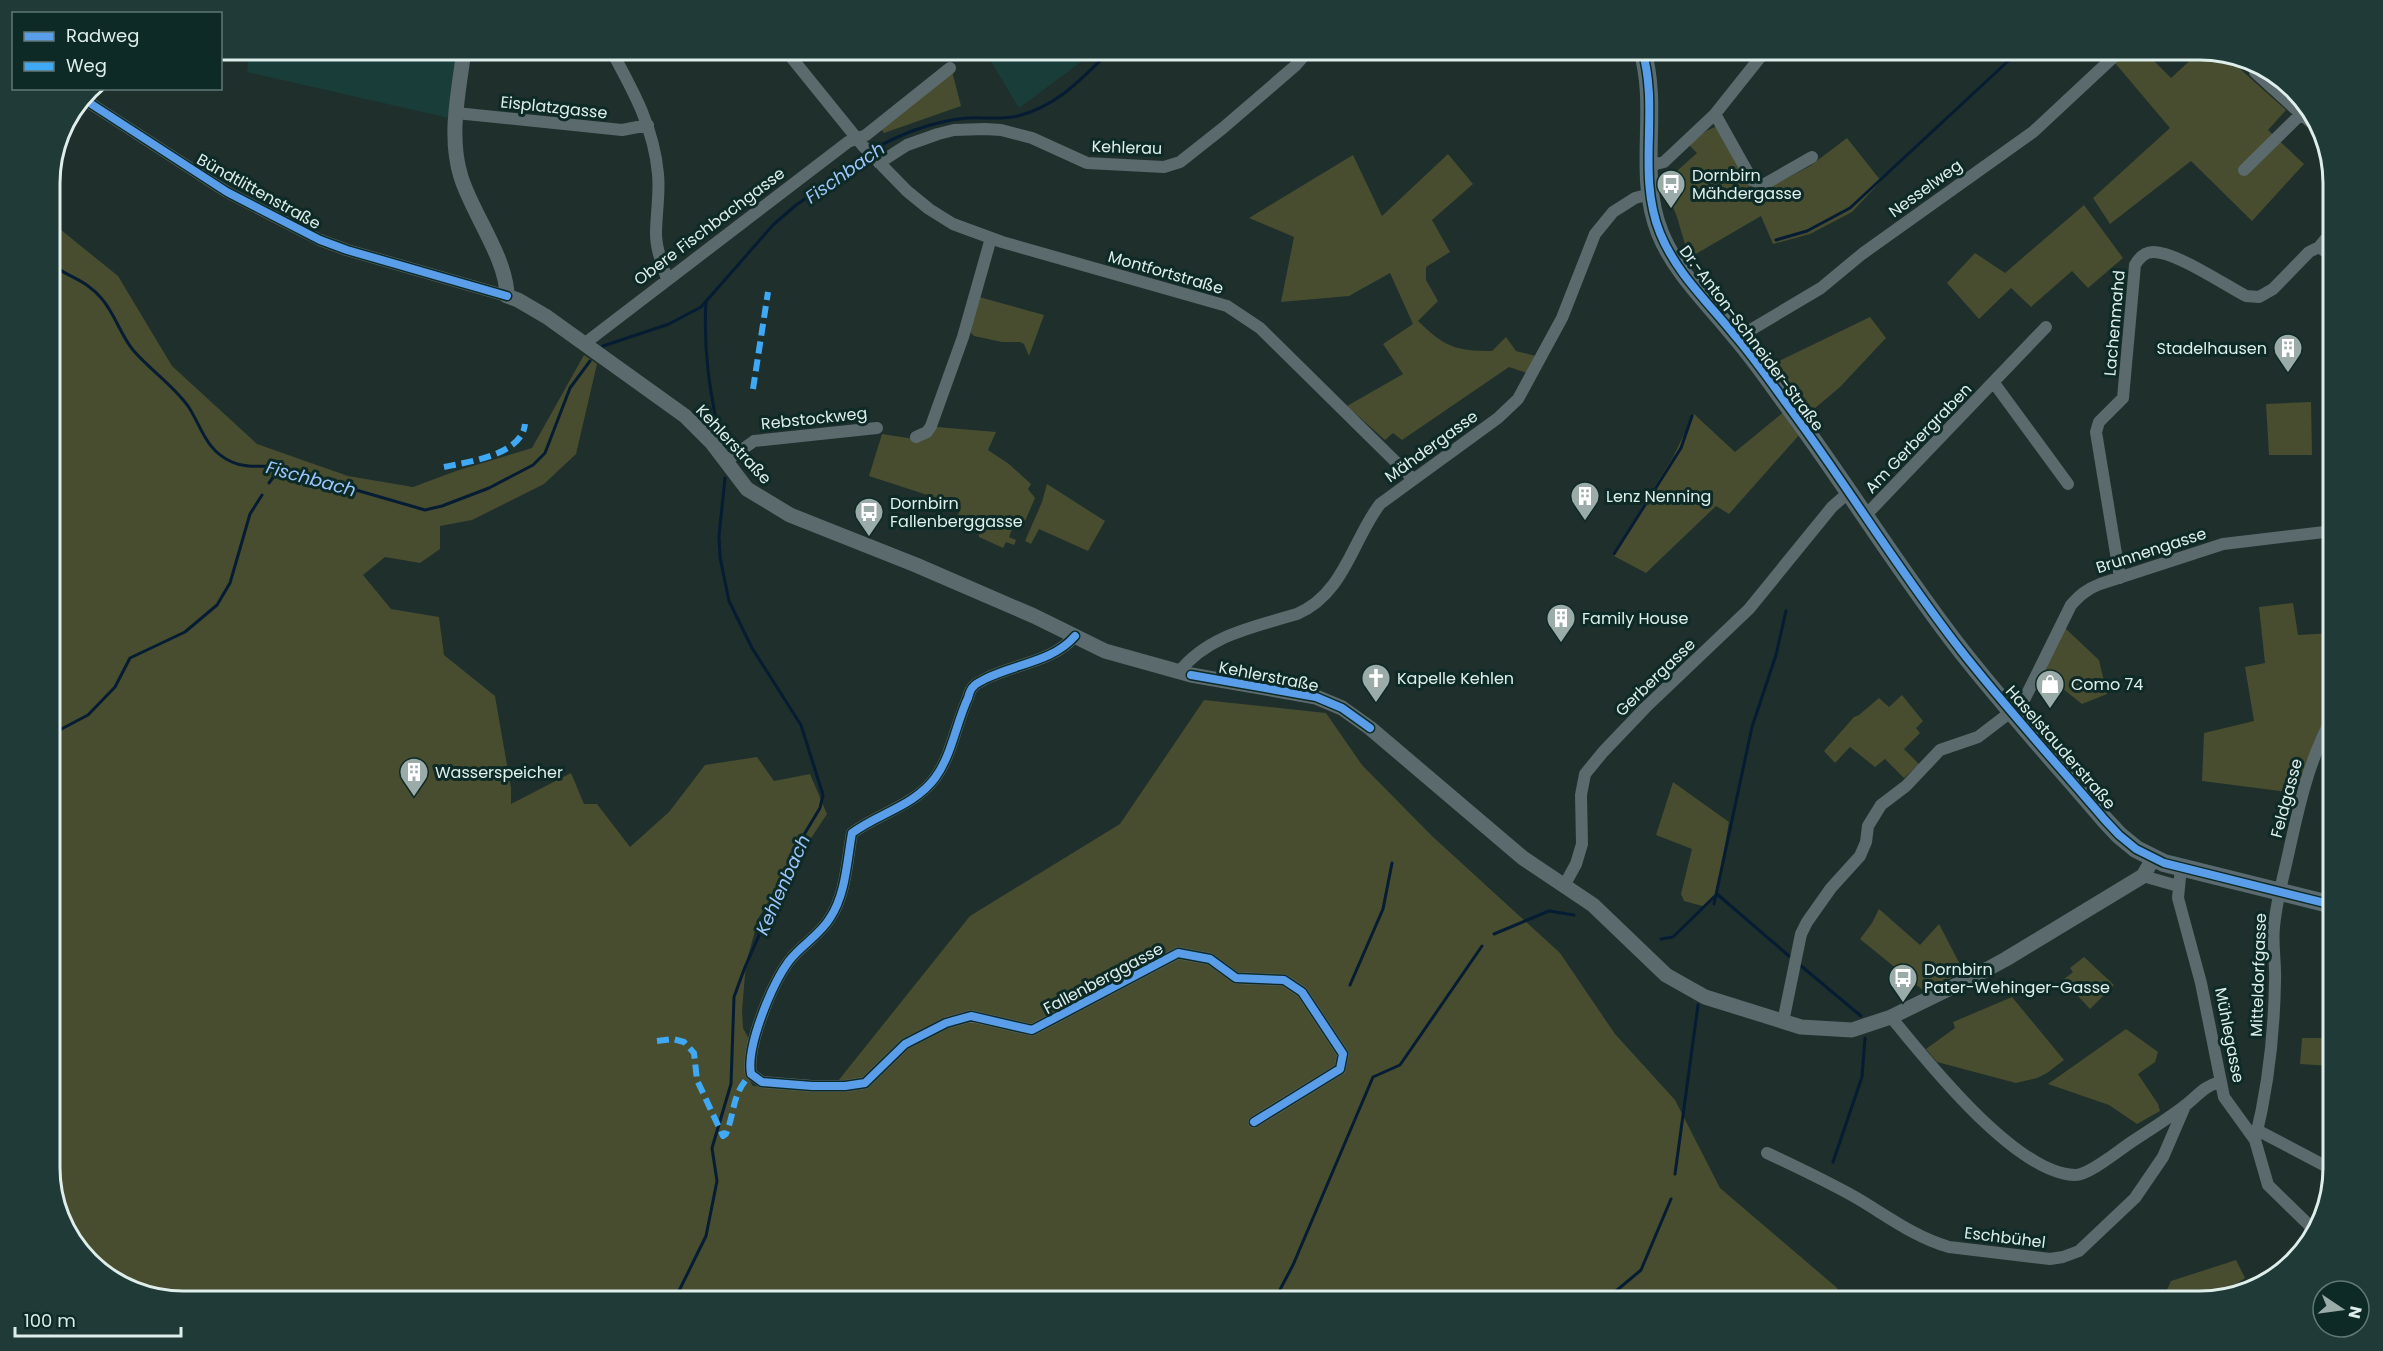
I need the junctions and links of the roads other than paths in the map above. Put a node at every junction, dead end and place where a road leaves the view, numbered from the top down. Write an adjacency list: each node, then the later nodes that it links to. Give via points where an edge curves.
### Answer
1 (463, 60): 11 (street)
2 (616, 60): 14 (street)
3 (793, 60): 15 (street)
4 (1300, 60): 17 (street, Kehlerau, via 1180,162 1164,166 1087,163 1032,138 985,129 938,134)
5 (1644, 60): 18 (main road, Dr.-Anton-Schneider-Straße, via 1650,101)
6 (1759, 60): 12 (street)
7 (2110, 60): 28 (street, Nesselweg, via 2033,132 1862,254 1821,288)
8 (950, 68): 15 (street, Obere Fischbachgasse)
9 (2257, 74): 13 (street)
10 (90, 103): 26 (street, Bündtlittenstraße, via 227,192 293,227 347,250)
11 (456, 113): 14 (street, Eisplatzgasse, via 622,130); 26 (street, via 460,175 499,262)
12 (1715, 114): 16 (street, via 1752,180 1763,185); 18 (street, via 1664,162)
13 (2301, 114): 19 (street)
14 (648, 125): 25 (street, via 658,174 656,235)
15 (860, 142): 17 (street, Montfortstraße); 25 (street, Obere Fischbachgasse, via 848,142)
16 (1812, 157)
17 (877, 161): 21 (street, Montfortstraße, via 929,209 953,224)
18 (1648, 166): 20 (main road, Dr.-Anton-Schneider-Straße)
19 (2244, 170)
20 (1650, 194): 28 (main road, Dr.-Anton-Schneider-Straße, via 1659,231 1673,260); 34 (street, Mähdergasse, via 1612,212 1595,234 1562,318 1518,399 1498,418)
21 (990, 238): 32 (street, via 963,337 931,426); 34 (street, Montfortstraße, via 1222,303 1260,328)
22 (2323, 242): 23 (street, Lachenmahd)
23 (2319, 247): 24 (street); 39 (street, Lachenmahd, via 2309,252 2273,289 2252,298 2164,253 2148,253 2135,265 2123,398 2099,422 2096,432)
24 (2323, 250)
25 (667, 279): 29 (street, Obere Fischbachgasse)
26 (507, 296): 29 (street, Kehlerstraße, via 533,308)
27 (2046, 327): 30 (street, Am Gerbergraben)
28 (1737, 338): 36 (main road, Dr.-Anton-Schneider-Straße)
29 (584, 344): 33 (street, Kehlerstraße, via 685,416)
30 (1994, 383): 35 (street, Am Gerbergraben); 37 (street, Am Gerbergraben)
31 (877, 428): 33 (street, Rebstockweg, via 753,441)
32 (916, 437)
33 (725, 462): 40 (street, Kehlerstraße, via 747,489 790,515 916,565)
34 (1412, 478): 41 (street, Mähdergasse, via 1373,513 1345,569 1322,598 1307,610 1227,636 1200,651)
35 (2068, 484)
36 (1849, 492): 37 (main road, Haselstauderstraße); 47 (street, Gerbergasse, via 1832,507 1749,609 1646,707 1585,774 1581,795 1582,844)
37 (1865, 516): 42 (main road, Haselstauderstraße, via 1944,627)
38 (2323, 532): 39 (street, Brunnengasse, via 2223,544)
39 (2120, 578): 42 (street, Brunnengasse, via 2087,589 2071,605 2025,698)
40 (1074, 636): 41 (street, Kehlerstraße, via 1105,651); 55 (street, Fallenberggasse, via 1052,653 1000,671 974,685 935,779 917,796 852,833 839,898 831,917 788,962 769,996 751,1059 751,1074 762,1082 802,1086 866,1083 905,1044 946,1023 971,1016 1032,1030 1178,953 1210,959 1236,978 1284,980 1302,992 1342,1054 1340,1069)
41 (1179, 672): 47 (street, Kehlerstraße, via 1316,697 1342,708 1523,858)
42 (2012, 711): 44 (main road, Haselstauderstraße, via 2119,835); 52 (street, Brunnengasse, via 1978,737 1940,750 1906,786 1881,805 1868,826 1860,856 1831,888 1801,934)
43 (2323, 737): 49 (street, Feldgasse, via 2301,795)
44 (2153, 858): 45 (main road, Haselstauderstraße); 46 (street)
45 (2181, 867): 48 (street, Mühlegasse); 49 (main road, Haselstauderstraße)
46 (2143, 876): 48 (street); 51 (street, via 2006,959)
47 (1564, 884): 52 (street, Kehlerstraße, via 1614,924 1666,975 1705,997)
48 (2178, 886): 53 (street, Mühlegasse)
49 (2280, 891): 50 (main road, Haselstauderstraße); 56 (street, Mitteldorfgasse, via 2273,928 2276,978 2269,1076)
50 (2323, 902)
51 (1891, 1017): 52 (street, Kehlerstraße, via 1852,1030); 54 (street, via 1965,1104 2031,1157 2066,1173 2078,1175 2106,1160)
52 (1783, 1022)
53 (2220, 1082): 54 (street, via 2209,1085); 56 (street, Mühlegasse, via 2224,1097)
54 (2185, 1106): 57 (street, Eschbühel, via 2163,1157 2134,1198 2079,1251 2050,1259 1933,1242)
55 (1254, 1122)
56 (2256, 1135): 58 (street); 59 (street, Mühlegasse, via 2268,1185)
57 (1767, 1153)
58 (2323, 1165)
59 (2309, 1226)

